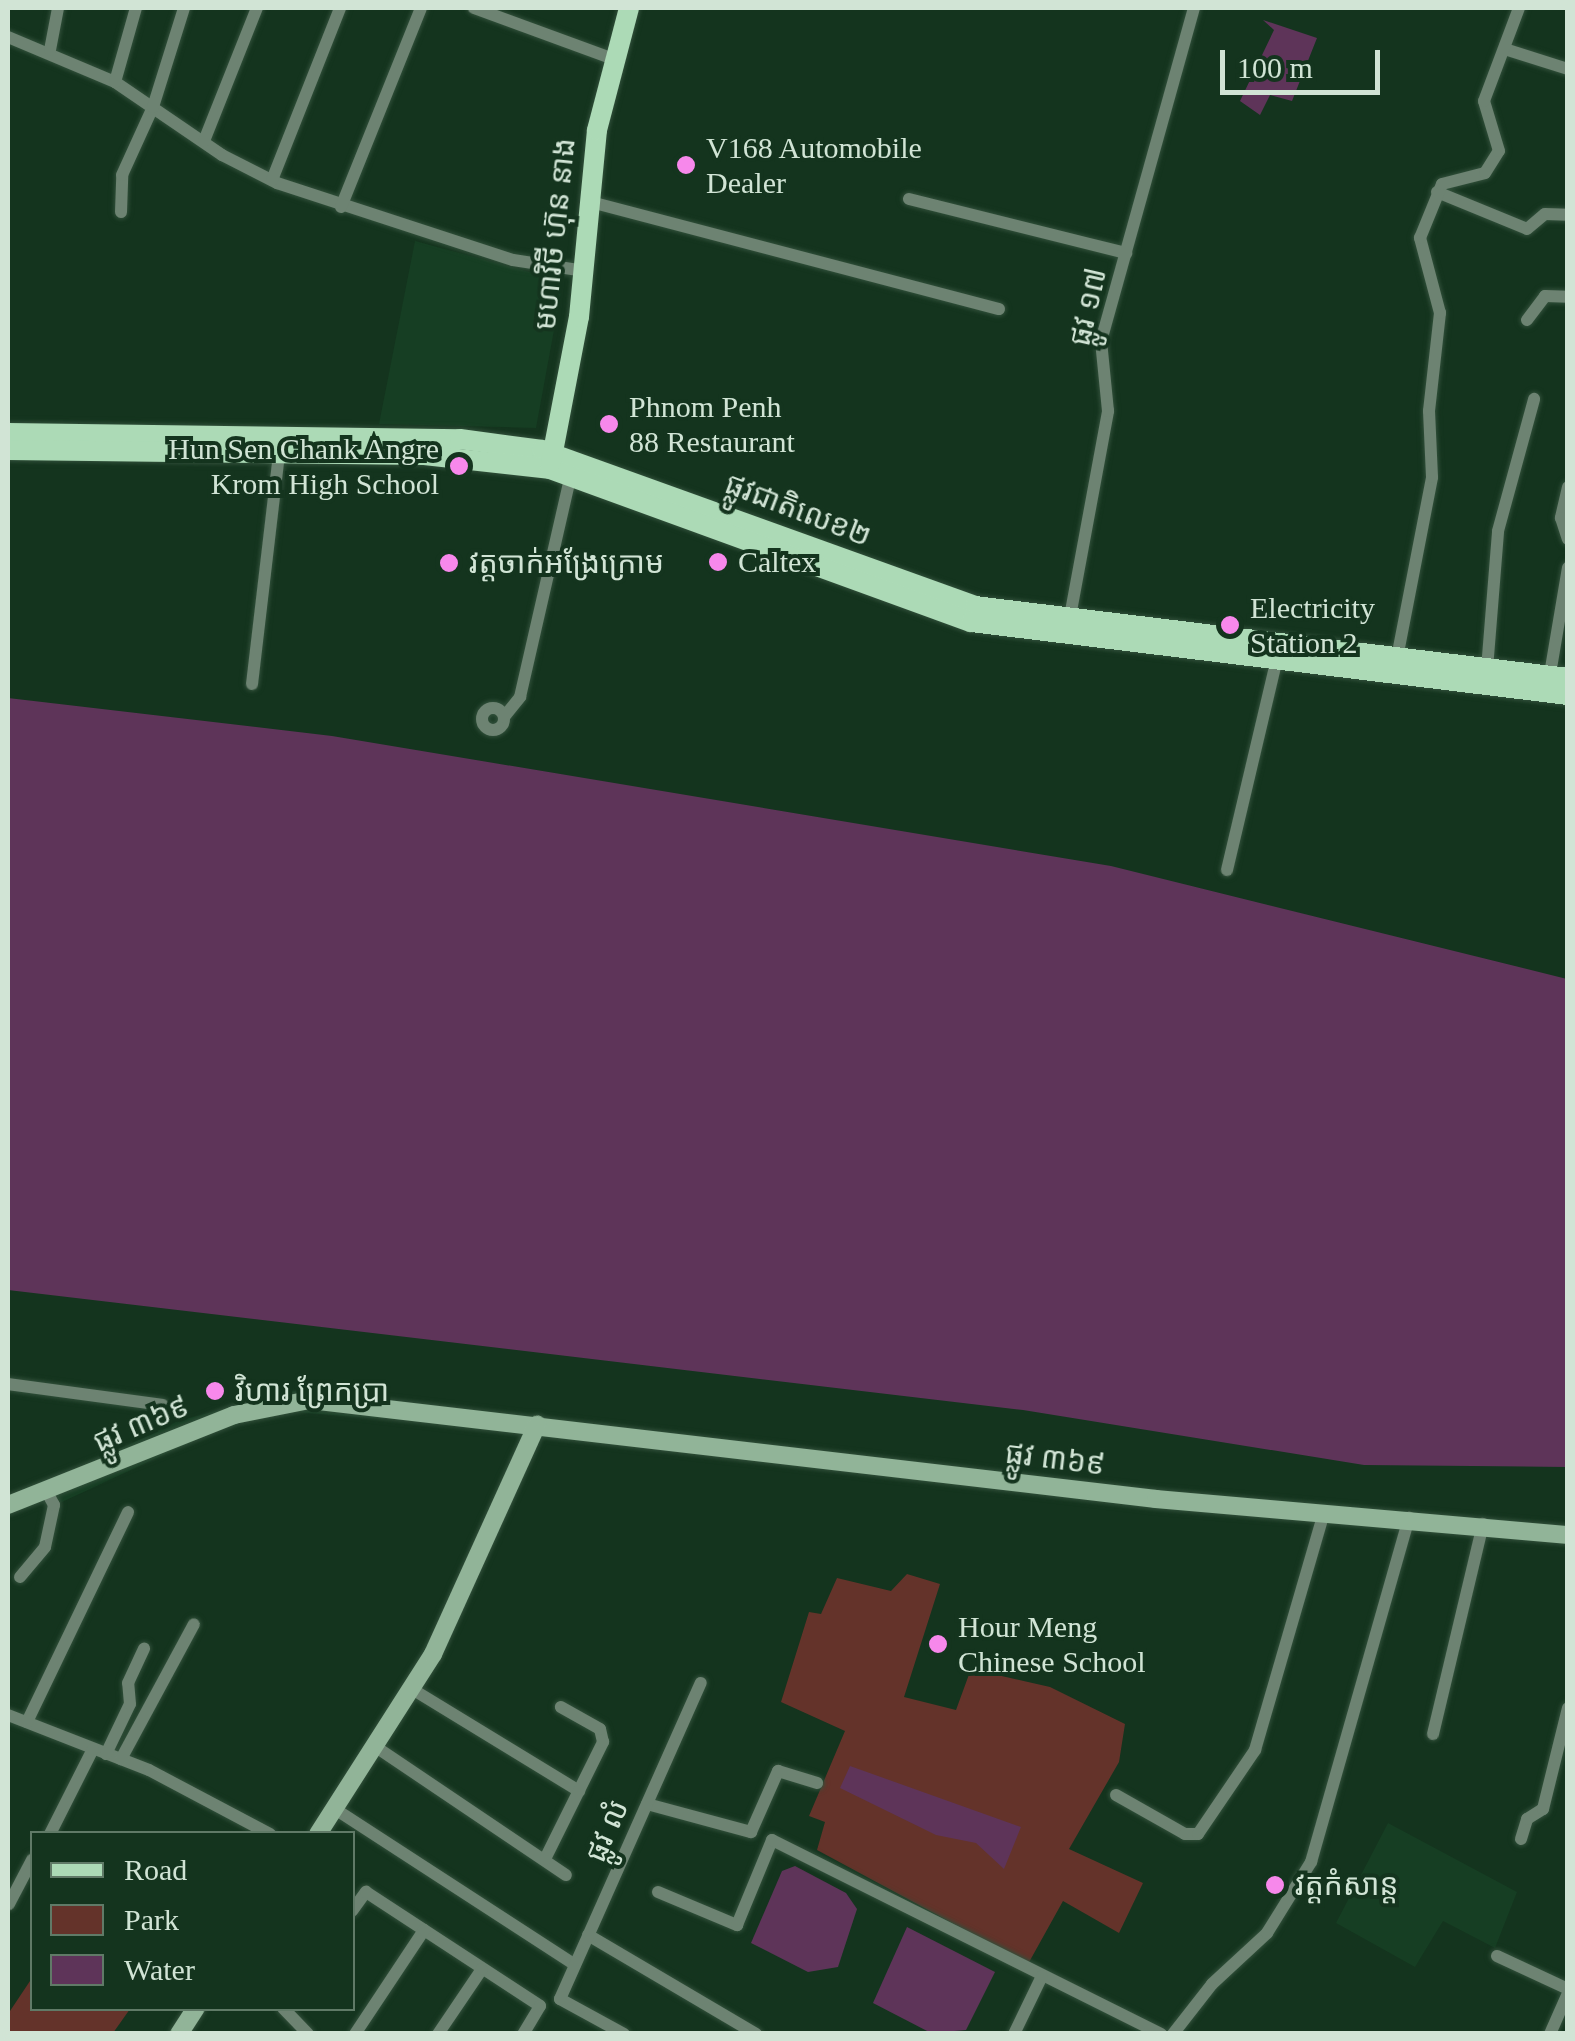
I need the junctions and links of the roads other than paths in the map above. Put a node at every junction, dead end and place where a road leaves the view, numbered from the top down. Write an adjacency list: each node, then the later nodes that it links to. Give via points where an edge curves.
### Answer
1 (58, 8): 12 (street)
2 (136, 8): 16 (street)
3 (184, 8): 17 (street)
4 (257, 8): 18 (street)
5 (340, 8): 19 (street)
6 (422, 8): 23 (street)
7 (474, 8): 14 (street)
8 (629, 8): 14 (main road, មហាវិថី ហ៊ុន នាង)
9 (1194, 8): 26 (street, ផ្លូវ ១៧)
10 (1518, 8): 13 (street)
11 (8, 37): 12 (street)
12 (50, 50): 16 (street)
13 (1508, 50): 15 (street); 20 (street, via 1484,101 1500,151 1485,172 1442,184)
14 (614, 59): 22 (main road, មហាវិថី ហ៊ុន នាង)
15 (1567, 67)
16 (114, 82): 17 (street)
17 (153, 107): 18 (street); 24 (street, via 122,175)
18 (204, 141): 19 (street)
19 (272, 180): 23 (street)
20 (1437, 192): 25 (street, via 1526,228 1534,229 1544,214); 41 (street, via 1420,238 1440,313 1428,424 1432,477)
21 (909, 199): 26 (street)
22 (585, 201): 27 (main road, មហាវិថី ហ៊ុន នាង); 29 (street)
23 (341, 207): 27 (street, via 513,260)
24 (121, 212)
25 (1568, 215)
26 (1126, 252): 39 (street, ផ្លូវ ១៧, via 1101,342 1108,410)
27 (578, 270): 35 (main road, មហាវិថី ហ៊ុន នាង)
28 (1568, 297): 30 (street, via 1545,296)
29 (999, 309)
30 (1527, 320)
31 (1534, 400): 42 (street, via 1498,531)
32 (9, 441): 33 (main road, ផ្លូវជាតិលេខ២)
33 (139, 443): 34 (main road, ផ្លូវជាតិលេខ២); 35 (main road, ផ្លូវជាតិលេខ២, via 460,439)
34 (278, 454): 35 (main road, ផ្លូវជាតិលេខ២); 43 (street)
35 (562, 463): 39 (main road, ផ្លូវជាតិលេខ២, via 940,596); 45 (street, via 520,697)
36 (1568, 487): 37 (street, via 1561,518)
37 (1568, 539)
38 (1568, 568): 44 (street)
39 (1080, 628): 40 (main road, ផ្លូវជាតិលេខ២); 41 (main road, ផ្លូវជាតិលេខ២)
40 (1276, 662): 41 (main road, ផ្លូវជាតិលេខ២); 46 (street)
41 (1395, 667): 42 (main road, ផ្លូវជាតិលេខ២); 44 (main road, ផ្លូវជាតិលេខ២)
42 (1487, 669): 44 (main road, ផ្លូវជាតិលេខ២)
43 (252, 684)
44 (1558, 685)
45 (504, 716)
46 (1228, 870)
47 (8, 1384): 48 (street)
48 (163, 1405)
49 (536, 1424): 50 (main road, ផ្លូវ ៣៦៩, via 341,1401 271,1404 197,1428); 53 (main road, ផ្លូវ ៣៦៩, via 1156,1499); 61 (main road, via 482,1554)
50 (48, 1494): 51 (main road, ផ្លូវ ៣៦៩); 57 (street, via 54,1505 45,1548)
51 (8, 1505)
52 (128, 1512): 65 (street)
53 (1324, 1512): 54 (main road, ផ្លូវ ៣៦៩); 72 (street, via 1255,1750 1198,1834 1185,1834)
54 (1410, 1518): 55 (main road, ផ្លូវ ៣៦៩); 105 (street, via 1311,1862 1267,1933 1212,1984)
55 (1483, 1524): 56 (main road, ផ្លូវ ៣៦៩); 66 (street)
56 (1568, 1535)
57 (20, 1577)
58 (194, 1624): 69 (street)
59 (144, 1648): 68 (street, via 128,1683 130,1704)
60 (701, 1684): 73 (street, ផ្លូវ លំ)
61 (412, 1690): 67 (main road); 71 (street)
62 (561, 1708): 71 (street, via 604,1734)
63 (1568, 1708): 79 (street, via 1544,1809 1527,1819)
64 (8, 1715): 65 (street)
65 (27, 1722): 68 (street)
66 (1433, 1734)
67 (376, 1746): 74 (main road); 81 (street)
68 (100, 1751): 69 (street); 75 (street)
69 (122, 1759): 76 (street)
70 (817, 1784): 78 (street, via 778,1771)
71 (579, 1790): 81 (street)
72 (1116, 1795)
73 (647, 1804): 78 (street); 88 (street, ផ្លូវ លំ)
74 (335, 1809): 77 (main road); 90 (street)
75 (52, 1831)
76 (264, 1831)
77 (320, 1831)
78 (751, 1832): 80 (street)
79 (1522, 1839)
80 (772, 1840): 84 (street, via 737,1926); 92 (street)
81 (545, 1859): 83 (street)
82 (30, 1864): 85 (street)
83 (566, 1876)
84 (658, 1892)
85 (8, 1904)
86 (355, 1907): 87 (street, via 366,1892)
87 (424, 1930): 91 (street); 98 (street)
88 (588, 1935): 90 (street, ផ្លូវ លំ); 102 (street)
89 (1497, 1956): 93 (street)
90 (575, 1965): 101 (street, ផ្លូវ លំ, via 560,1999)
91 (482, 1969): 99 (street); 100 (street, via 540,2006)
92 (1042, 1976): 103 (street); 104 (street)
93 (1568, 1991): 106 (street)
94 (194, 2011): 96 (main road)
95 (287, 2011): 97 (street)
96 (179, 2034)
97 (308, 2034)
98 (355, 2034)
99 (438, 2034)
100 (523, 2034)
101 (624, 2034)
102 (756, 2034)
103 (1014, 2034)
104 (1162, 2034)
105 (1173, 2034)
106 (1550, 2034)

